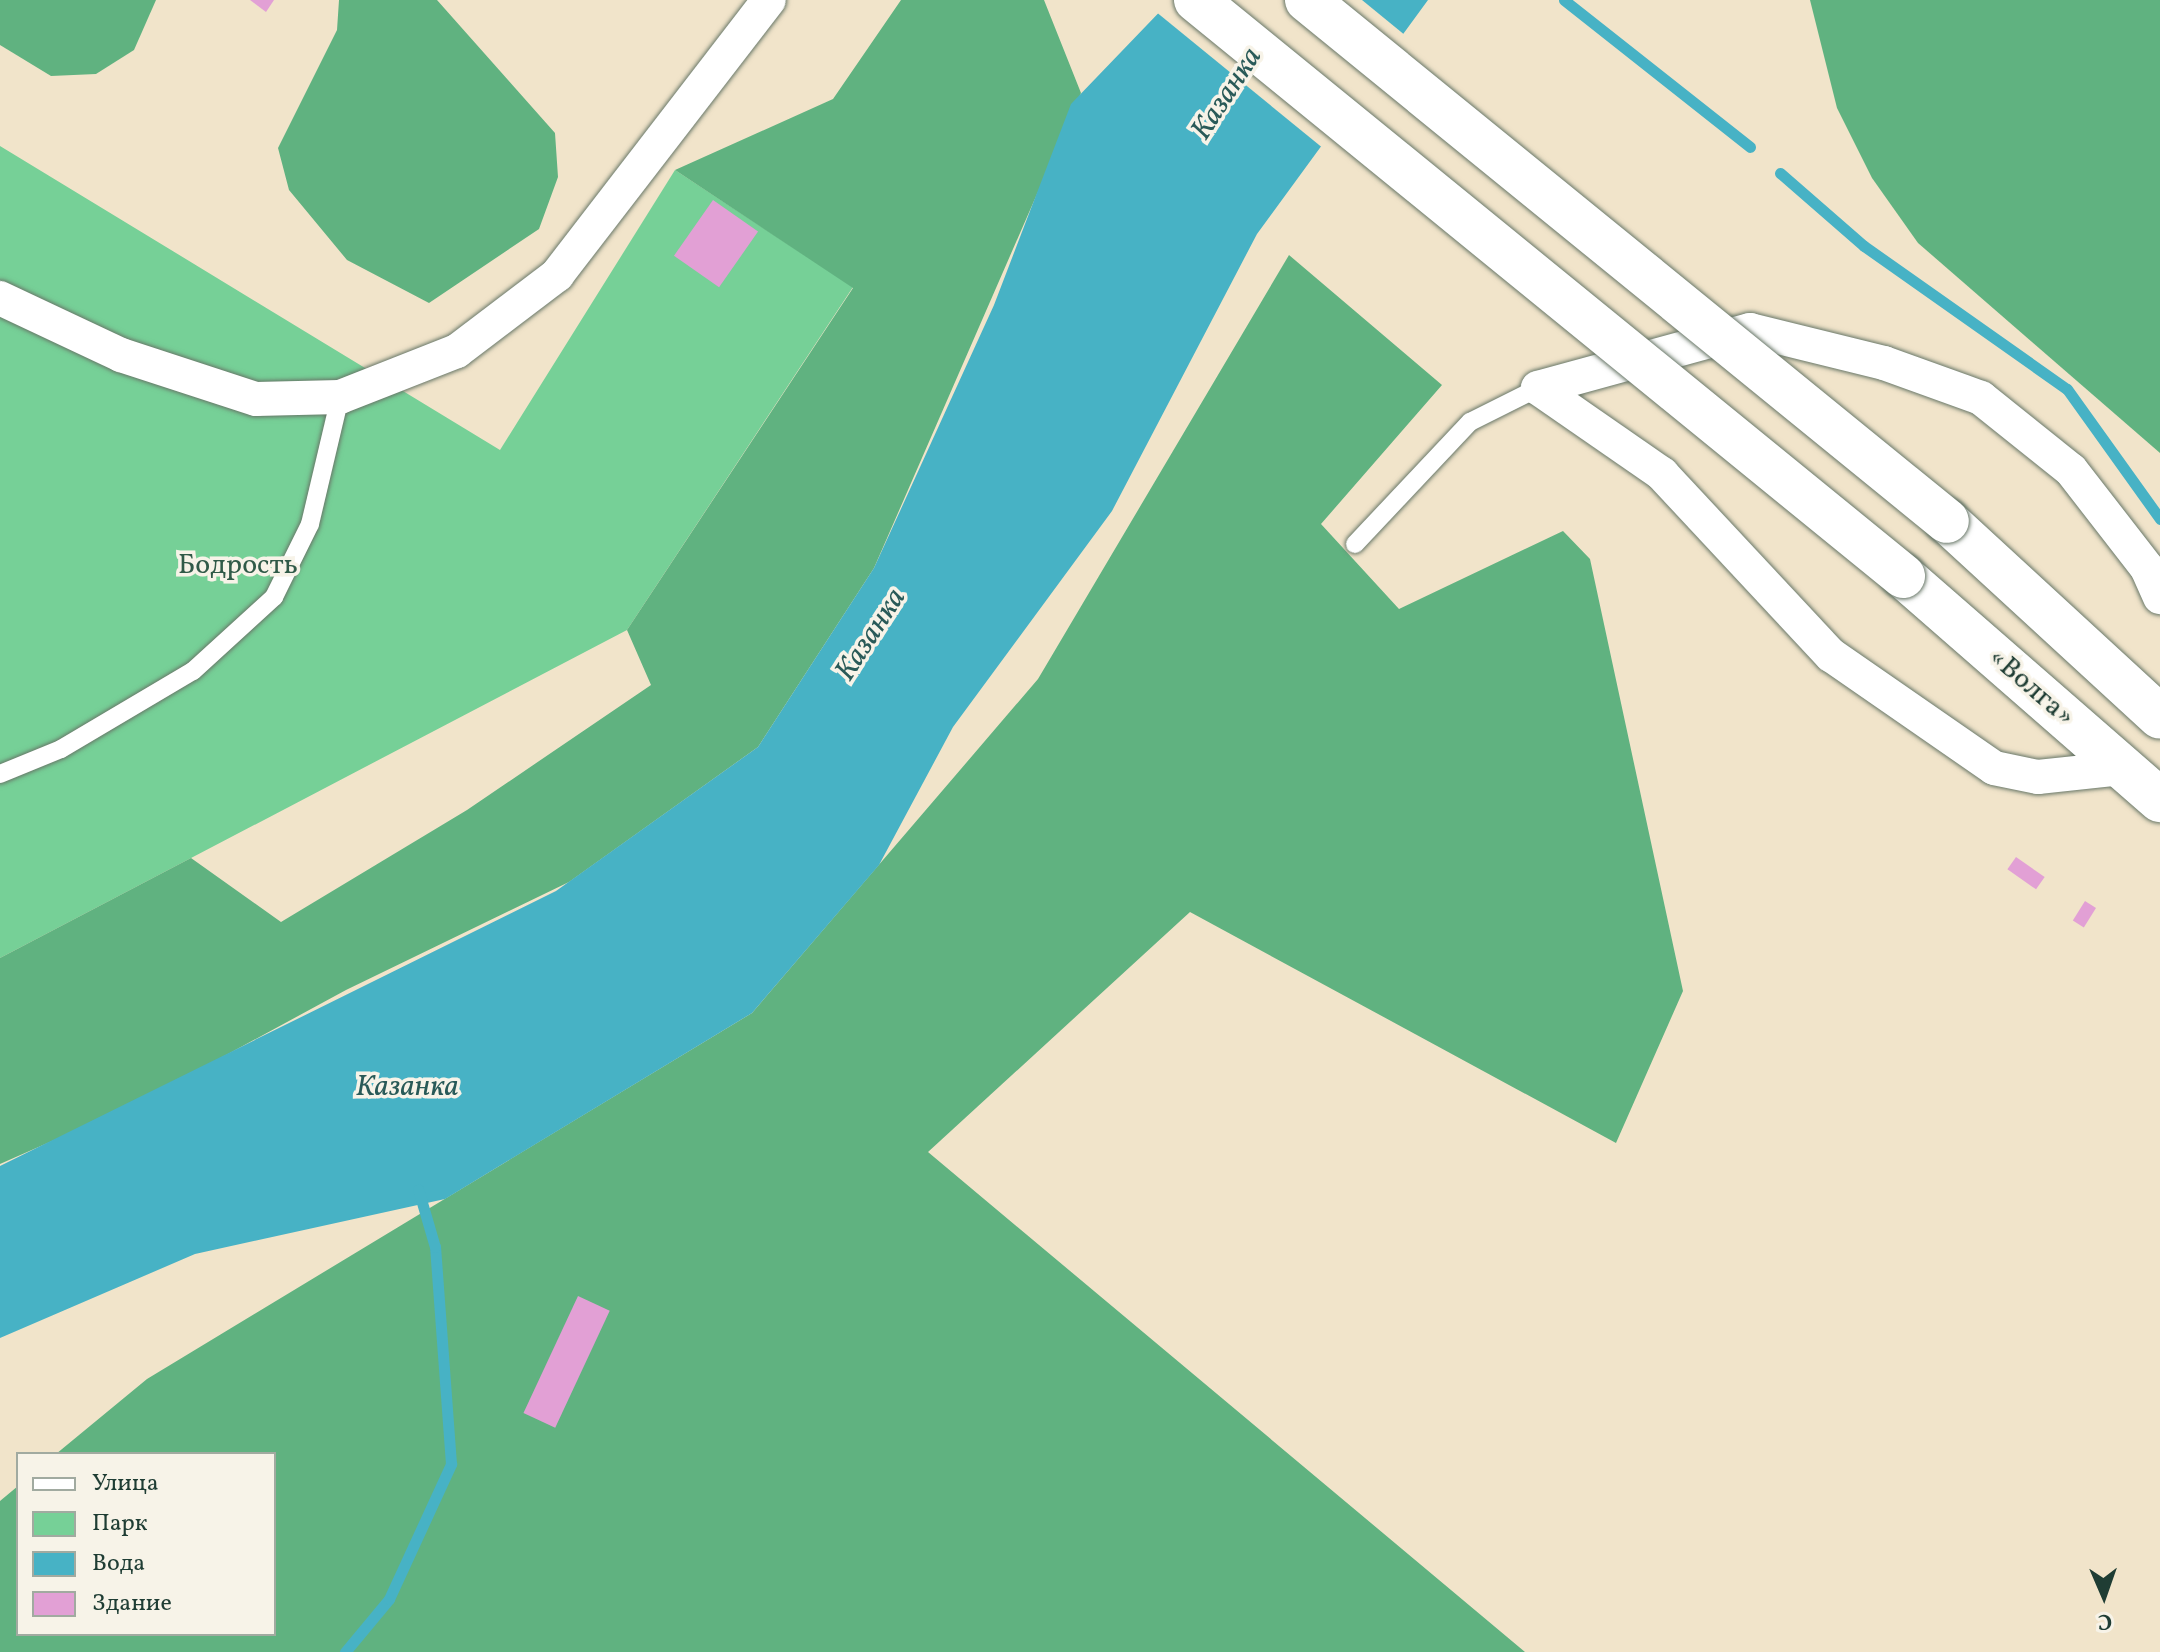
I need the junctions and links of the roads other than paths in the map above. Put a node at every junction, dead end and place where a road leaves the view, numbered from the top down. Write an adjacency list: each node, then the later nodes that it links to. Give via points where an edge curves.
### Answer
1 (769, 0): 6 (street, via 557,275 457,351)
2 (1196, 0): 10 (highway, «Волга», bridge, via 1903,576)
3 (1307, 0): 9 (highway, bridge, via 1947,521)
4 (0, 298): 6 (street, via 121,355 256,399)
5 (1538, 388): 7 (lane, via 1470,422); 8 (street, via 1750,330 1884,363 1981,398 2071,470 2147,568); 10 (street, via 1662,474 1831,655 1994,768 2038,777)
6 (340, 397): 11 (lane, via 310,524 274,597 193,671 61,749)
7 (1355, 544)
8 (2160, 597)
9 (2160, 717)
10 (2122, 768): 12 (highway, «Волга»)
11 (0, 774)
12 (2160, 800)

